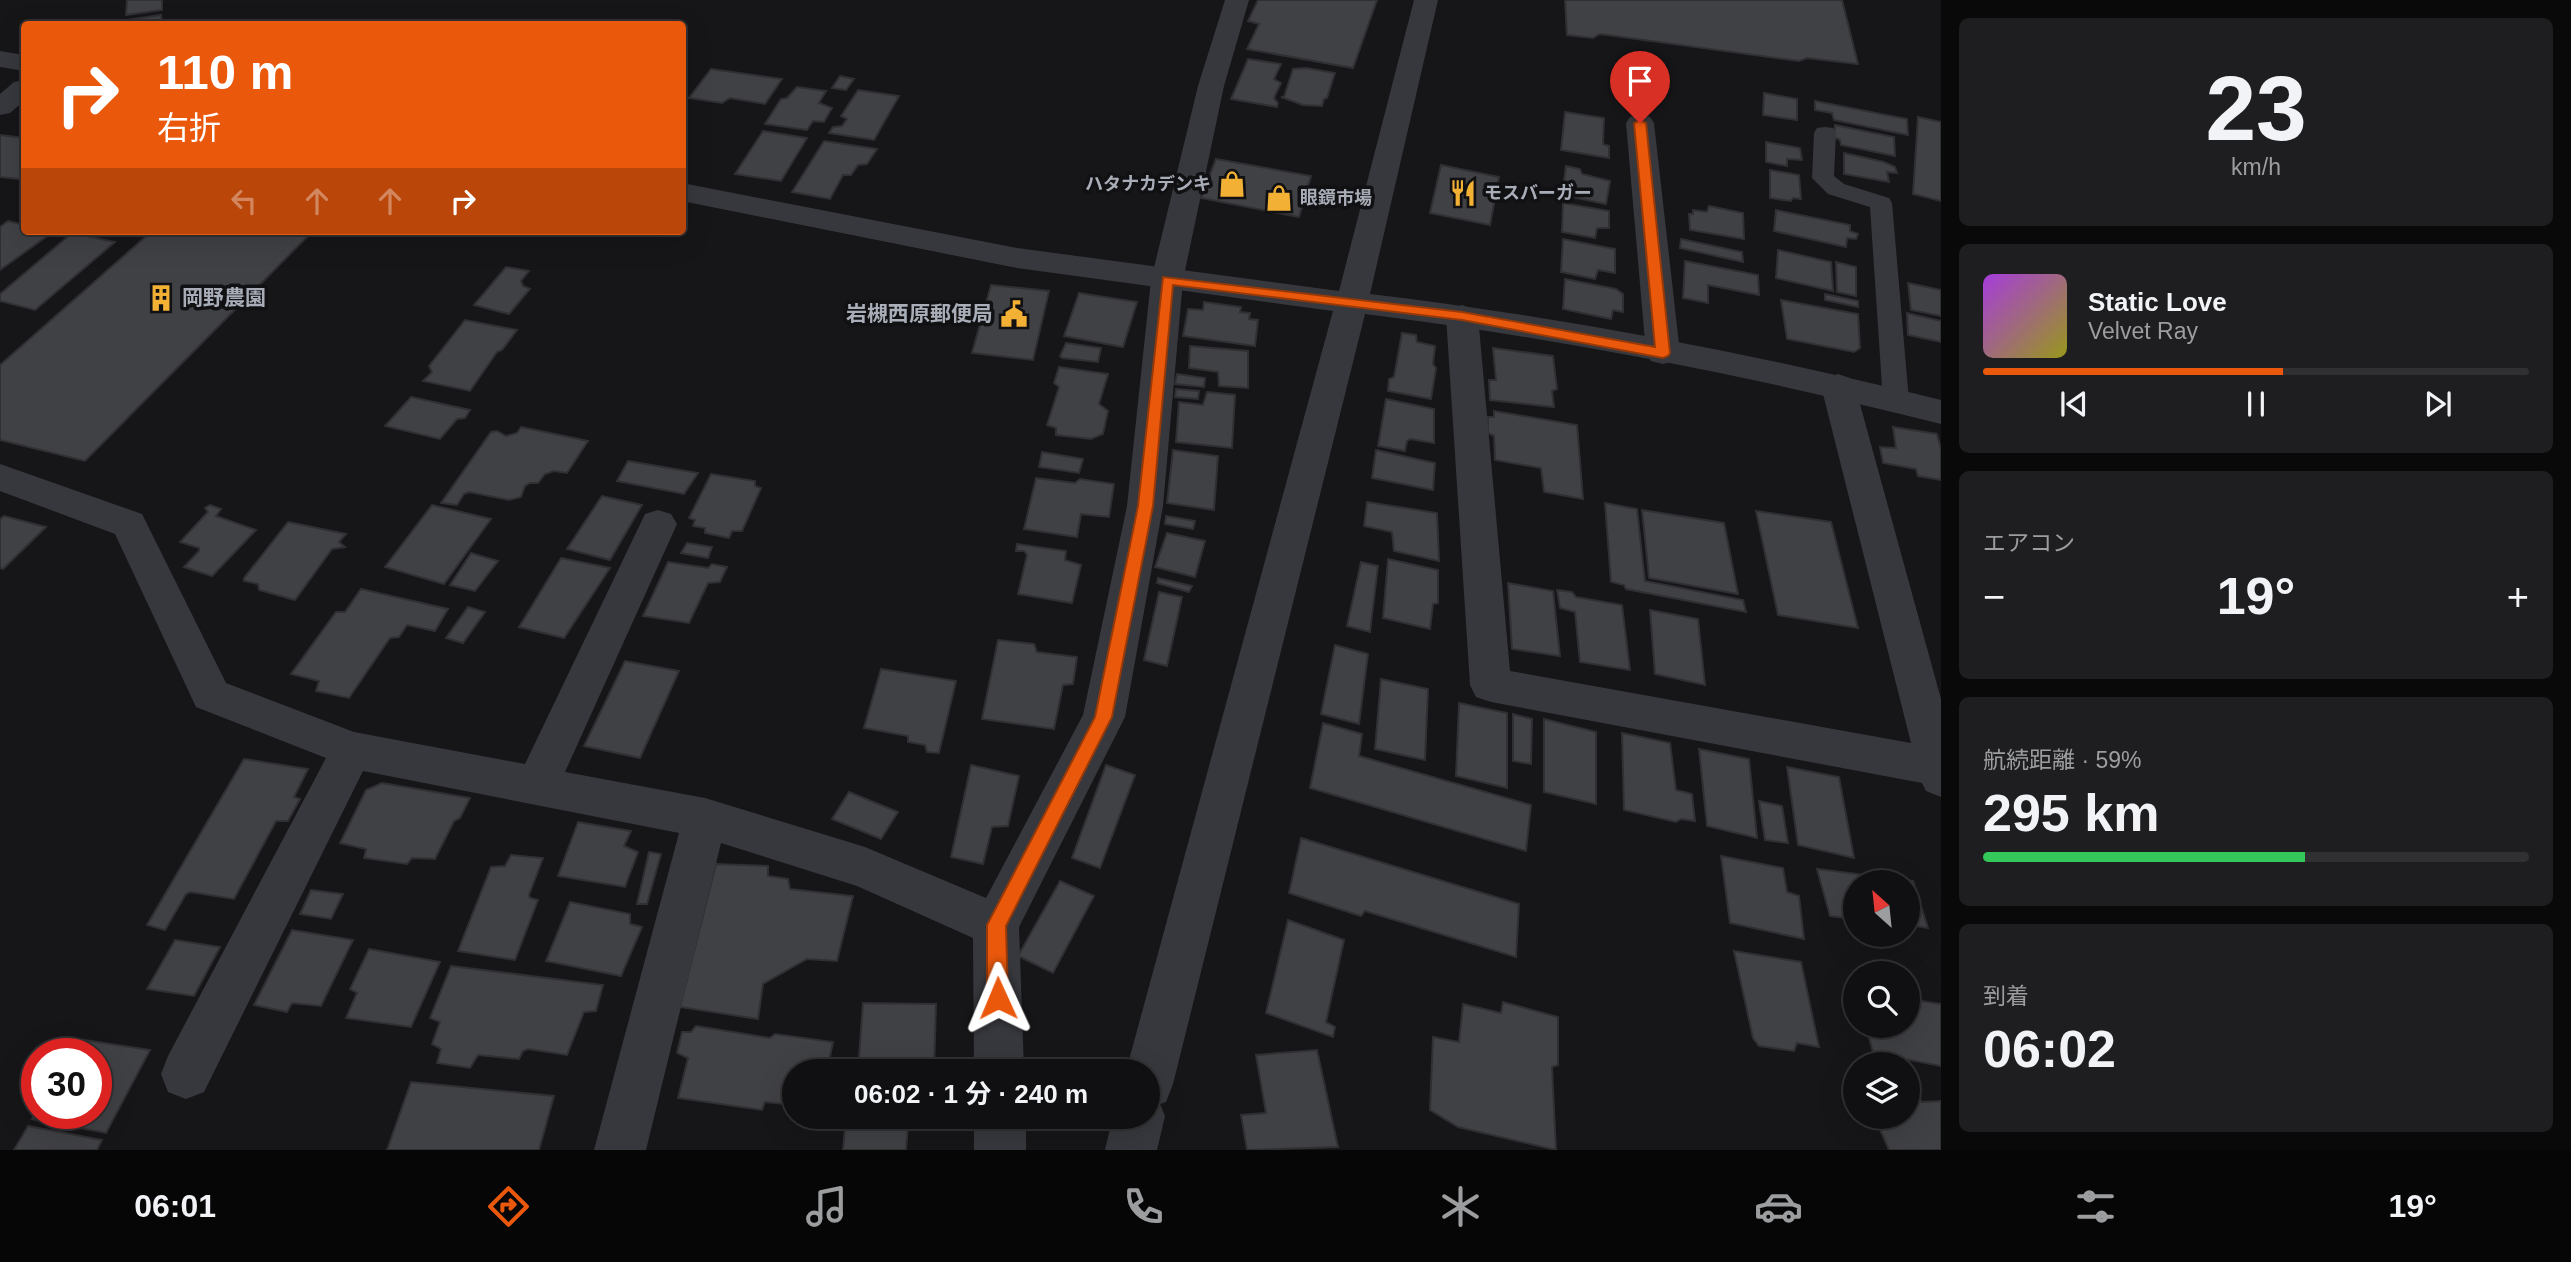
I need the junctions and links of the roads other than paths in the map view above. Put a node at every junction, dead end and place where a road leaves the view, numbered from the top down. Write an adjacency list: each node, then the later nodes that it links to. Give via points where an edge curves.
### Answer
1 (1237, 0): 10 (street, via 1211,86)
2 (1426, 0): 11 (street)
3 (0, 59): 4 (street)
4 (21, 62)
5 (21, 90): 6 (street)
6 (0, 107)
7 (1640, 123): 13 (street)
8 (1825, 134): 15 (lane, via 1823,178 1836,189 1881,202)
9 (686, 193): 10 (street, via 1017,257)
10 (1167, 280): 11 (street); 23 (street, via 1145,506 1104,717)
11 (1352, 301): 12 (street); 25 (street)
12 (1462, 316): 13 (street); 20 (street, via 1491,685)
13 (1663, 353): 14 (street)
14 (1838, 386): 15 (street); 20 (street)
15 (1896, 401): 16 (street)
16 (1941, 412)
17 (0, 477): 19 (street, via 129,524 211,695)
18 (658, 524): 21 (street)
19 (352, 750): 21 (street); 26 (street)
20 (1939, 772)
21 (537, 786): 22 (street)
22 (705, 818): 23 (street, via 865,868); 29 (street)
23 (996, 925): 24 (street)
24 (999, 1059)
25 (1155, 1059)
26 (186, 1074)
27 (1000, 1129): 30 (street)
28 (1136, 1129): 31 (street)
29 (620, 1150)
30 (1000, 1150)
31 (1131, 1150)

